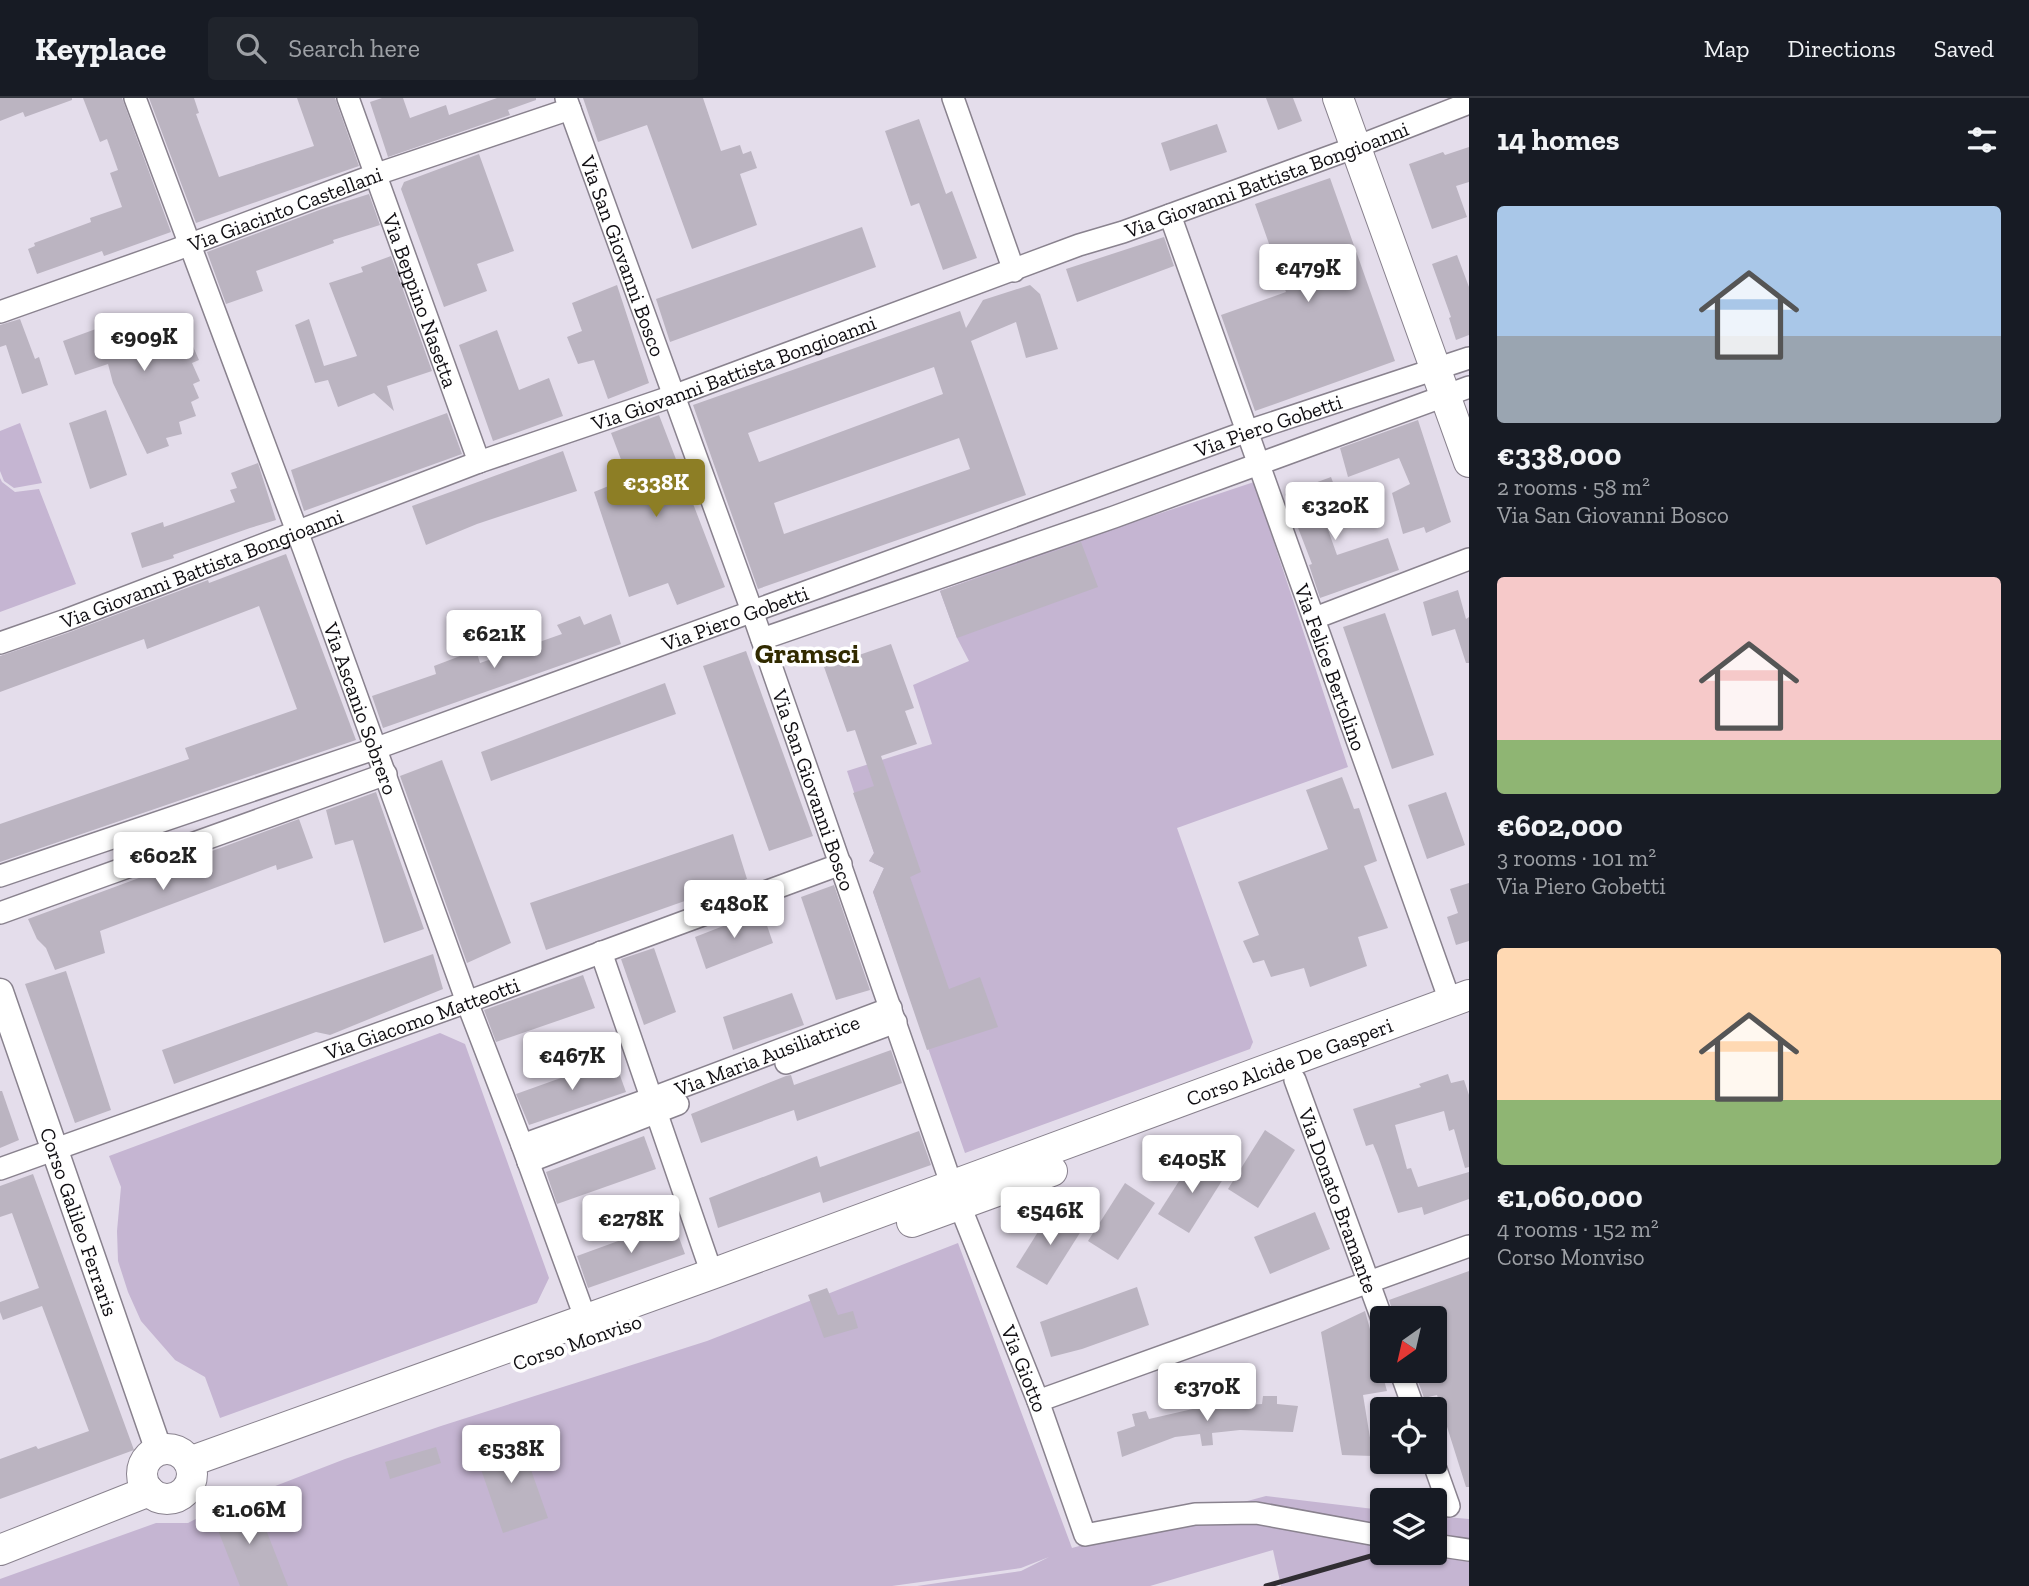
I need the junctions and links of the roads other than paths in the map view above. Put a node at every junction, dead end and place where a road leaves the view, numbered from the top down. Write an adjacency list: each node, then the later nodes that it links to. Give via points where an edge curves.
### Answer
1 (135, 98): 10 (street, Via Ascanio Sobrero)
2 (348, 98): 8 (street, Via Beppino Nasetta)
3 (953, 98): 11 (street)
4 (1338, 98): 7 (main road)
5 (1469, 103): 7 (street, Via Giovanni Battista Bongioanni)
6 (568, 104): 8 (street, Via Giacinto Castellani); 15 (street, Via San Giovanni Bosco)
7 (1356, 147): 9 (street, Via Giovanni Battista Bongioanni); 14 (main road)
8 (377, 174): 10 (street, Via Giacinto Castellani); 17 (street, Via Beppino Nasetta)
9 (1170, 215): 11 (street, Via Giovanni Battista Bongioanni); 16 (street, Via Felice Bertolino)
10 (190, 244): 12 (street, Via Giacinto Castellani); 20 (street, Via Ascanio Sobrero)
11 (1014, 271): 15 (street, Via Giovanni Battista Bongioanni)
12 (0, 312)
13 (1469, 358): 14 (street, Via Piero Gobetti)
14 (1450, 385): 16 (street, Via Piero Gobetti); 18 (main road); 19 (street, Via Piero Gobetti)
15 (673, 396): 17 (street, Via Giovanni Battista Bongioanni); 22 (street, Via San Giovanni Bosco)
16 (1248, 431): 19 (street, Via Felice Bertolino); 22 (street, Via Piero Gobetti)
17 (479, 462): 20 (street, Via Giovanni Battista Bongioanni)
18 (1469, 462)
19 (1260, 464): 23 (street, Via Felice Bertolino); 24 (street, Via Piero Gobetti)
20 (298, 533): 25 (street, Via Giovanni Battista Bongioanni); 26 (street, Via Ascanio Sobrero)
21 (1469, 559): 23 (street)
22 (752, 611): 24 (street, Via San Giovanni Bosco); 26 (street, Via Piero Gobetti)
23 (1315, 618): 34 (street, Via Felice Bertolino)
24 (762, 639): 28 (street, Via San Giovanni Bosco)
25 (0, 643)
26 (377, 748): 27 (street, Via Ascanio Sobrero); 29 (street, Via Piero Gobetti)
27 (386, 774): 30 (street); 33 (street, Via Ascanio Sobrero)
28 (841, 864): 31 (street, Via Giacomo Matteotti); 35 (street, Via San Giovanni Bosco)
29 (0, 876)
30 (0, 913)
31 (601, 952): 33 (street, Via Giacomo Matteotti); 37 (street)
32 (0, 992): 38 (street, Corso Galileo Ferraris)
33 (467, 1002): 38 (street, Via Giacomo Matteotti); 39 (street, Via Ascanio Sobrero)
34 (1463, 1004): 36 (main road, Corso Alcide De Gasperi); 41 (main road, Corso Alcide De Gasperi)
35 (893, 1015): 37 (street, Via Maria Ausiliatrice); 41 (street, Via San Giovanni Bosco)
36 (1295, 1080): 41 (main road, Corso Alcide De Gasperi); 44 (street, Via Donato Bramante)
37 (655, 1105): 39 (street, Via Maria Ausiliatrice); 43 (street)
38 (56, 1150): 40 (street, Via Giacomo Matteotti); 48 (street, Corso Galileo Ferraris)
39 (525, 1153): 46 (street, Via Ascanio Sobrero)
40 (0, 1169)
41 (957, 1195): 43 (main road, Corso Monviso); 47 (street, Via Giotto); 49 (main road, Corso Monviso, via 741,1285)
42 (1469, 1246): 44 (street)
43 (712, 1274): 46 (main road, Corso Monviso)
44 (1370, 1283): 45 (street, Via Donato Bramante); 47 (street)
45 (1377, 1306)
46 (586, 1320): 49 (main road, Corso Monviso)
47 (1038, 1401): 54 (street, Via Giotto, via 1086,1535 1195,1514 1256,1513)
48 (159, 1451): 49 (main road, via 176,1451); 51 (main road, via 145,1464)
49 (190, 1469): 51 (main road, via 186,1491 171,1499 163,1499)
50 (1438, 1474): 52 (street)
51 (146, 1484): 53 (main road); 56 (main road)
52 (1449, 1506)
53 (0, 1532)
54 (1370, 1534)
55 (1447, 1547): 57 (street)
56 (0, 1550)
57 (1469, 1550)

